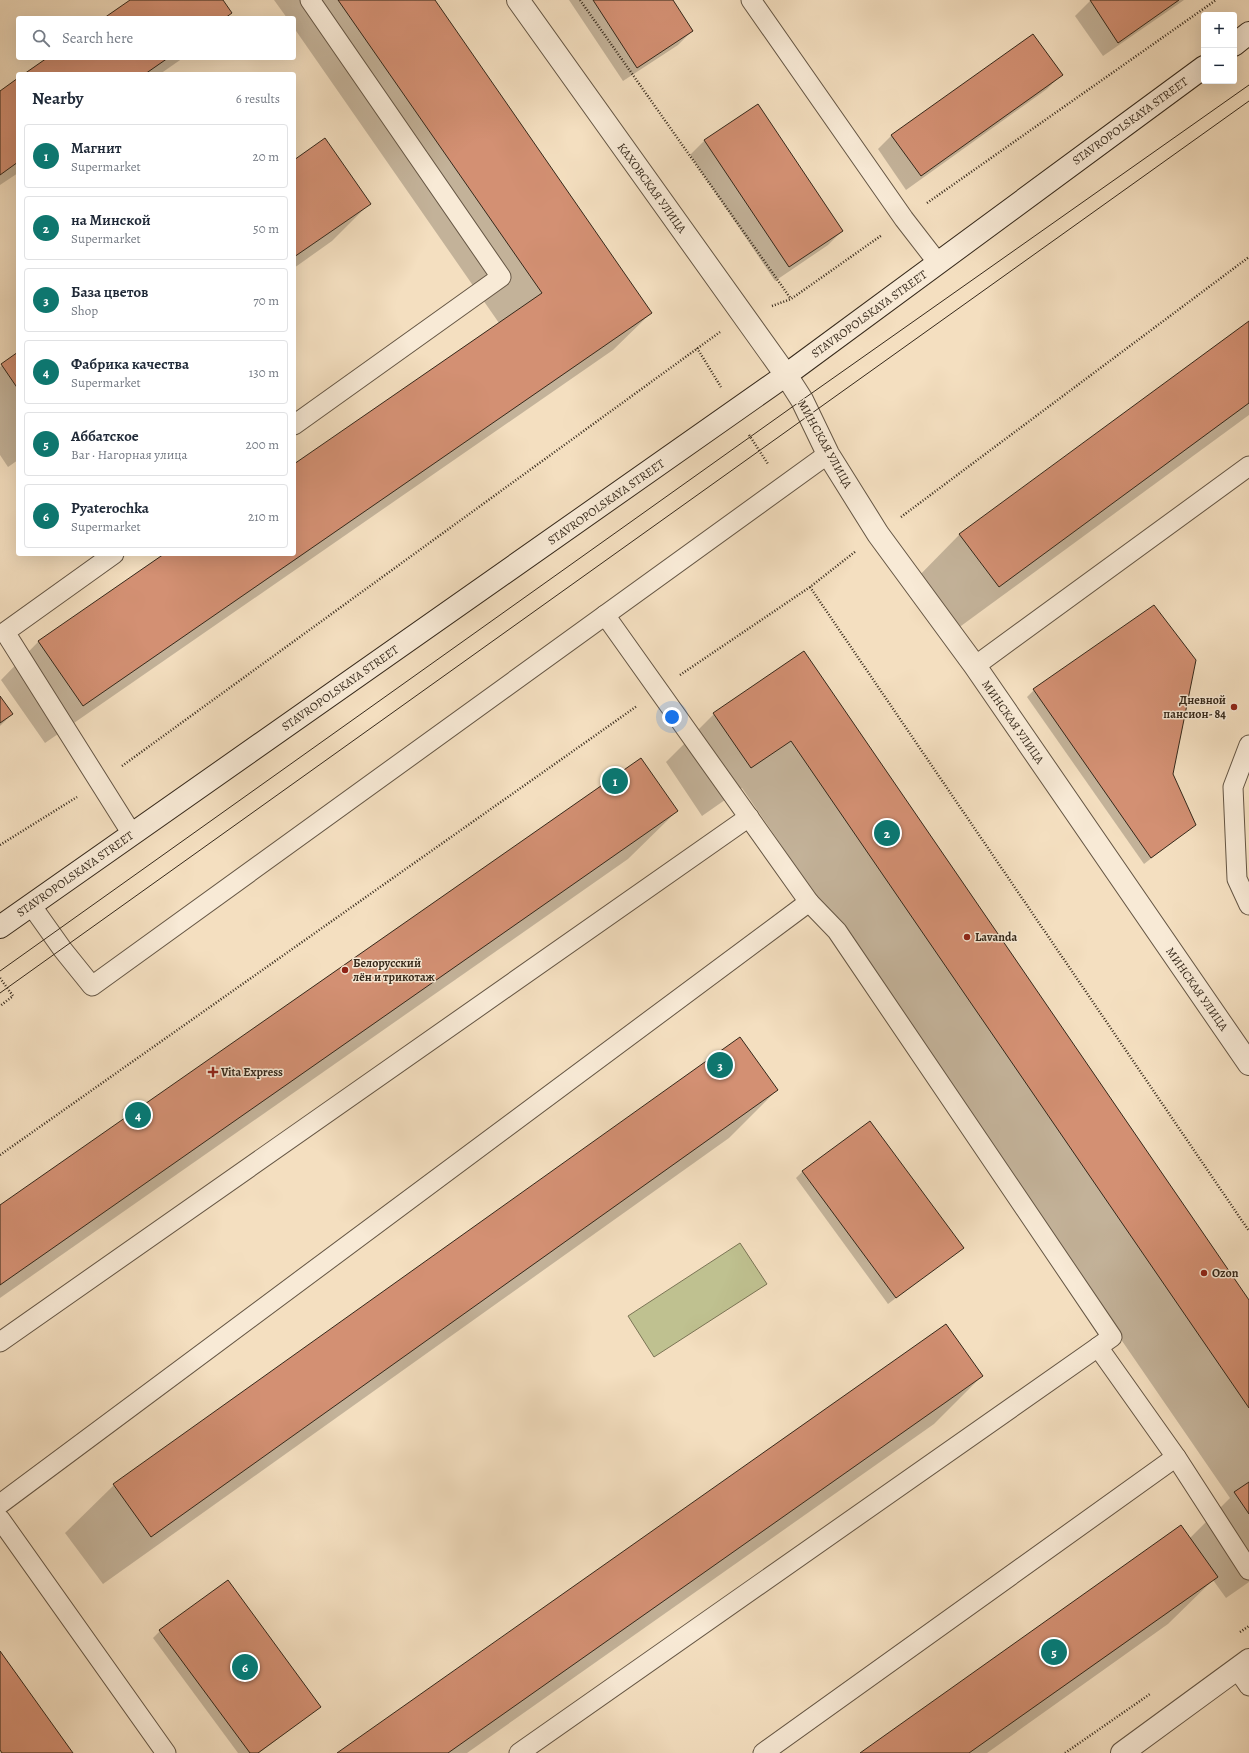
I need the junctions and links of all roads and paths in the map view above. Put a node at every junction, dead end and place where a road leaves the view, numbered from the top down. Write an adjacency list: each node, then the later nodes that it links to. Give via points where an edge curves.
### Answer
1 (310, 0): 15 (lane, via 502,277)
2 (518, 0): 13 (street, КАХОВСКАЯ УЛИЦА)
3 (580, 0): 12 (path)
4 (751, 0): 9 (lane)
5 (1216, 0): 9 (path)
6 (1249, 33): 7 (street)
7 (1237, 42)
8 (1201, 69): 11 (street, STAVROPOLSKAYA STREET)
9 (904, 219): 11 (lane); 12 (path)
10 (1249, 257): 18 (path)
11 (938, 263): 14 (street, STAVROPOLSKAYA STREET)
12 (791, 299): 13 (path)
13 (744, 316): 14 (street, КАХОВСКАЯ УЛИЦА); 25 (path)
14 (786, 375): 16 (street, МИНСКАЯ УЛИЦА, via 802,400); 27 (street, STAVROPOLSKAYA STREET)
15 (296, 424)
16 (828, 454): 18 (street, МИНСКАЯ УЛИЦА); 21 (lane)
17 (1249, 466): 22 (lane)
18 (878, 534): 20 (path); 22 (street, МИНСКАЯ УЛИЦА)
19 (111, 556): 25 (lane, via 4,632)
20 (810, 587): 23 (path); 37 (path)
21 (605, 615): 23 (lane); 30 (lane, via 92,986)
22 (975, 666): 35 (street, МИНСКАЯ УЛИЦА)
23 (660, 689): 26 (lane); 36 (path)
24 (1249, 745): 31 (lane, via 1233,787 1238,879)
25 (100, 782): 27 (lane); 28 (path)
26 (748, 817): 29 (lane); 38 (lane)
27 (132, 834): 30 (street, STAVROPOLSKAYA STREET)
28 (0, 845)
29 (809, 902): 39 (lane, via 837,931 1112,1337); 41 (lane)
30 (31, 905): 32 (street, STAVROPOLSKAYA STREET)
31 (1249, 905)
32 (1, 924)
33 (0, 978): 34 (path, via 13,996)
34 (0, 1006)
35 (1249, 1064)
36 (0, 1155)
37 (1249, 1231)
38 (0, 1342)
39 (1098, 1347): 40 (lane); 47 (lane)
40 (1176, 1458): 44 (lane); 48 (lane)
41 (0, 1504)
42 (0, 1520): 43 (lane)
43 (6, 1541): 46 (lane)
44 (1249, 1570)
45 (1245, 1672): 49 (street)
46 (166, 1753)
47 (519, 1753)
48 (763, 1753)
49 (1122, 1753)

